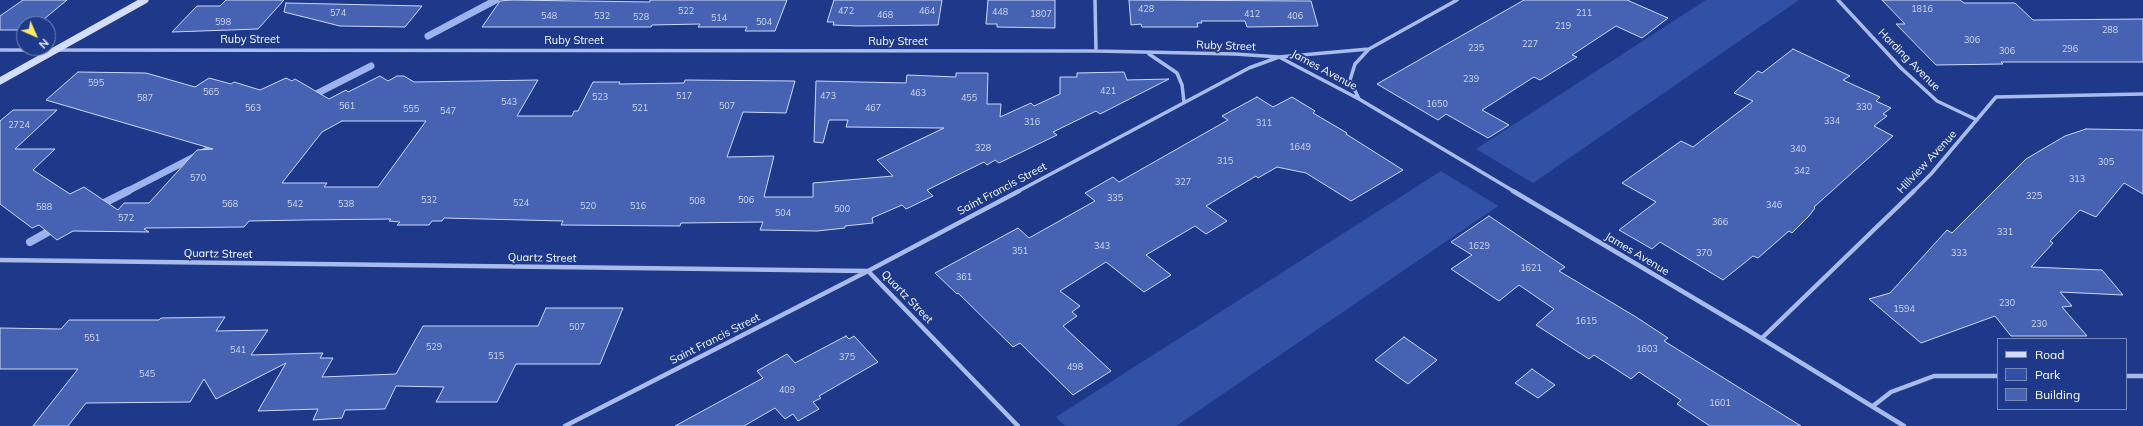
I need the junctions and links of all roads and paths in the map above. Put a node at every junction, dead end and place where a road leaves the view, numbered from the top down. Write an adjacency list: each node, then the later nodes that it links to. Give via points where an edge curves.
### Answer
1 (145, 0): 5 (main road)
2 (1095, 0): 8 (street)
3 (1457, 0): 6 (street, Saint Francis Street)
4 (1838, 0): 15 (street, Harding Avenue, via 1901,68 1937,101)
5 (57, 49): 7 (street, Ruby Street); 8 (street, Ruby Street); 11 (main road)
6 (1369, 49): 10 (street, Saint Francis Street); 13 (street, James Avenue, via 1355,64 1350,80)
7 (0, 50)
8 (1096, 51): 9 (street, Ruby Street)
9 (1148, 54): 10 (street, Ruby Street); 14 (street, Ruby Street, via 1177,73 1182,85)
10 (1279, 57): 13 (street, James Avenue); 14 (street, Saint Francis Street, via 1249,68)
11 (0, 81)
12 (2143, 94): 15 (street, Hillview Avenue, via 1996,97)
13 (1359, 99): 18 (street, James Avenue)
14 (1184, 102): 17 (street, Saint Francis Street)
15 (1977, 120): 18 (street, Hillview Avenue, via 1931,174)
16 (0, 260): 17 (street, Quartz Street)
17 (868, 271): 23 (street, Saint Francis Street); 24 (street, Quartz Street)
18 (1762, 338): 22 (street, James Avenue)
19 (1997, 376): 22 (street, via 1934,376 1891,392)
20 (2127, 376): 21 (street)
21 (2143, 376)
22 (1873, 406): 25 (street, James Avenue)
23 (565, 426)
24 (1018, 426)
25 (1904, 426)

